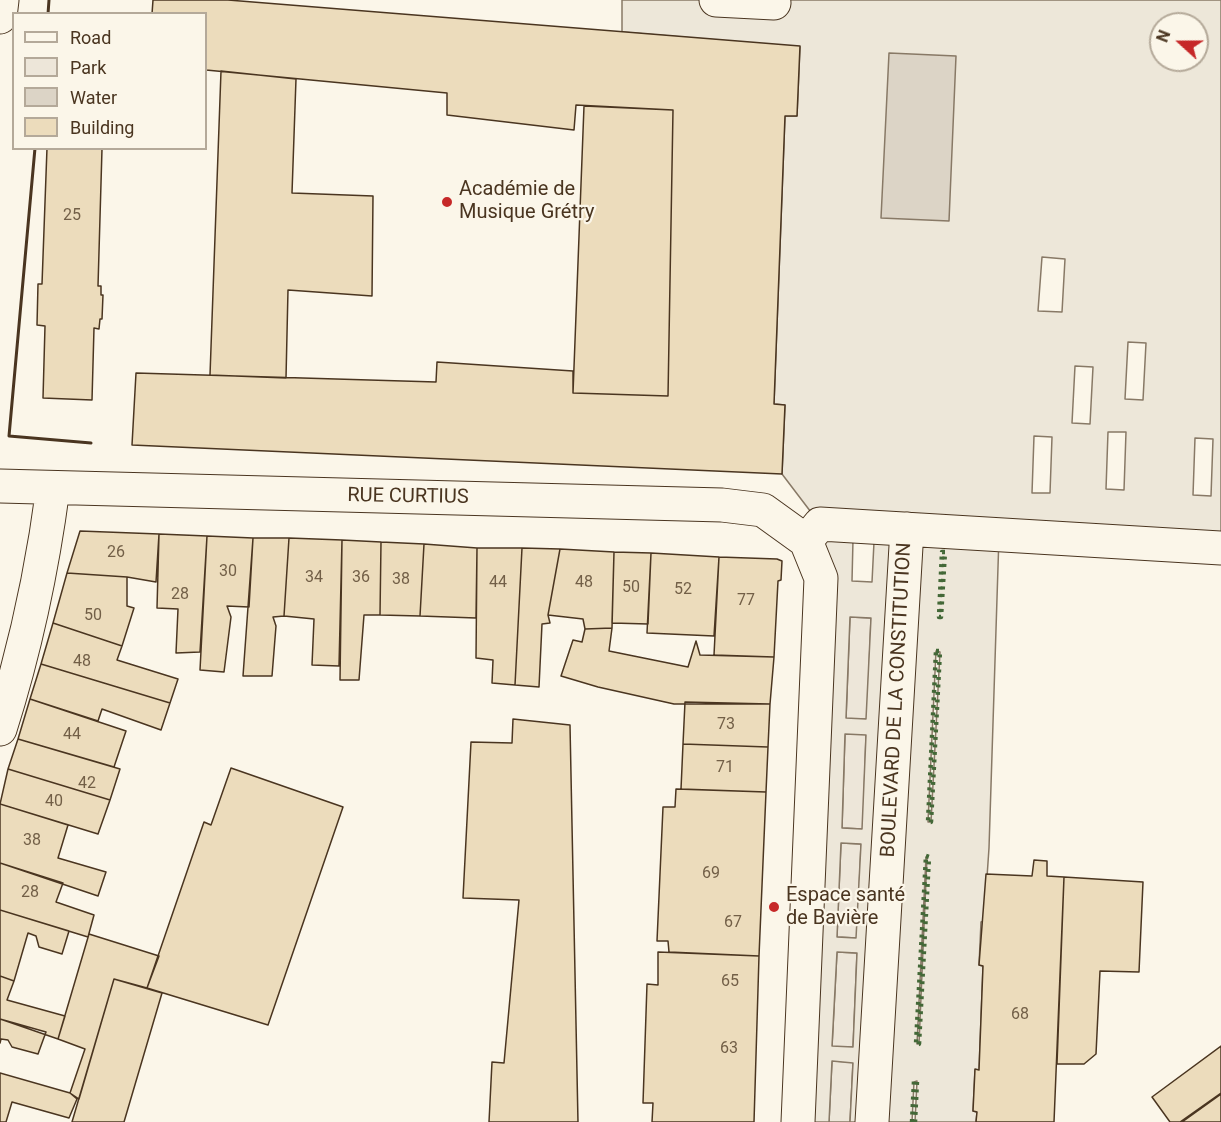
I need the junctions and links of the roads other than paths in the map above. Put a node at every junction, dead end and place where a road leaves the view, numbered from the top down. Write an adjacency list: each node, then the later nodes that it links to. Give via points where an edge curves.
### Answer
1 (2, 0): 4 (street)
2 (717, 0): 3 (street)
3 (774, 3)
4 (0, 18)
5 (0, 486): 6 (street, RUE CURTIUS)
6 (52, 488): 8 (street, RUE CURTIUS, via 722,505 763,510); 10 (street, via 45,548 24,651)
7 (907, 529): 8 (street, via 820,524); 9 (street); 12 (street, BOULEVARD DE LA CONSTITUTION)
8 (806, 541): 11 (street, via 821,578)
9 (1221, 548)
10 (0, 729)
11 (798, 1122)
12 (872, 1122)

